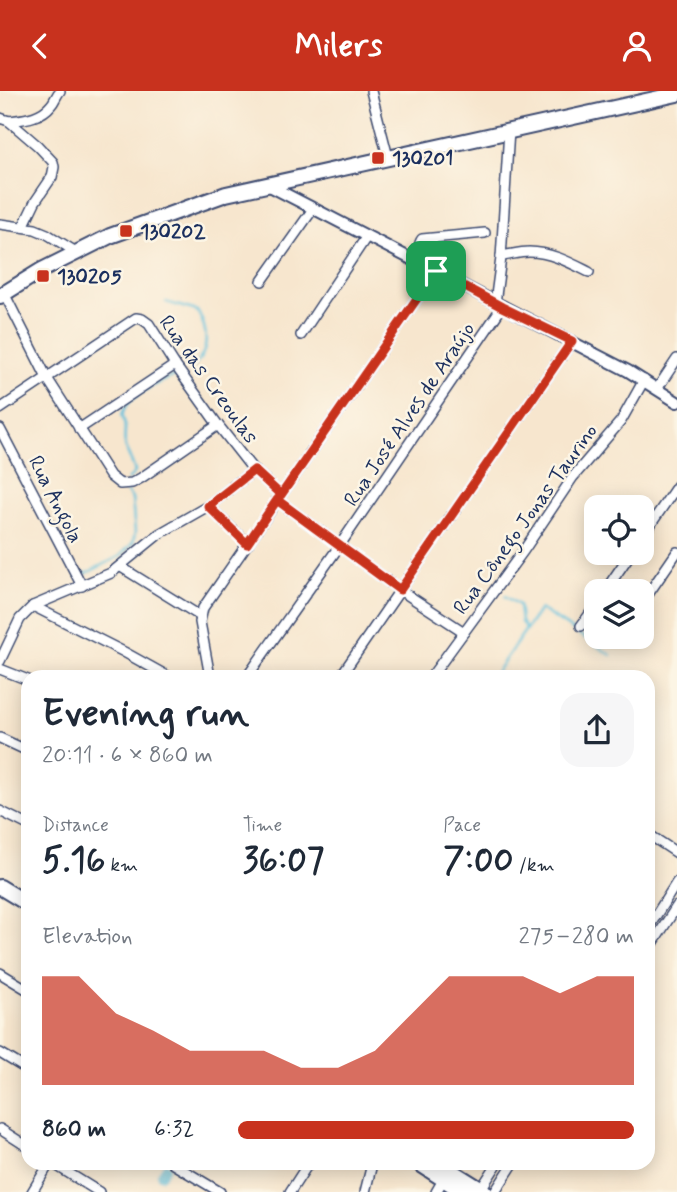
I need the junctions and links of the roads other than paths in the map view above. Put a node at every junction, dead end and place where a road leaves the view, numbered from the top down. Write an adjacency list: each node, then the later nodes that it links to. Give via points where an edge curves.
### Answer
1 (371, 91): 6 (street)
2 (58, 92): 4 (street, via 50,107 34,117)
3 (677, 94): 5 (main road)
4 (5, 120): 10 (street, via 48,155 54,167)
5 (509, 130): 6 (main road); 14 (street, Rua José Alves de Araújo)
6 (388, 157): 7 (main road)
7 (266, 184): 8 (street); 13 (main road, via 145,222)
8 (313, 209): 12 (street); 18 (street)
9 (0, 224): 10 (street)
10 (23, 227): 13 (street, via 47,234)
11 (485, 233): 15 (street, via 422,239)
12 (367, 236): 15 (street); 21 (street)
13 (76, 252): 19 (main road)
14 (501, 256): 17 (street, via 548,254); 20 (street, Rua José Alves de Araújo)
15 (421, 264): 16 (street)
16 (436, 271): 20 (street); 35 (street)
17 (589, 272)
18 (262, 281)
19 (2, 294): 25 (street)
20 (498, 305): 22 (street); 39 (street, Rua José Alves de Araújo)
21 (301, 335)
22 (572, 341): 26 (street); 44 (street)
23 (677, 359): 27 (street)
24 (176, 365): 25 (street, Rua das Creoulas, via 149,324 136,318); 30 (street, Rua das Creoulas); 32 (street)
25 (47, 378): 29 (street); 32 (street)
26 (644, 380): 27 (street); 49 (street, Rua Cônego Jonas Taurino, via 621,421 573,477)
27 (657, 389): 28 (street)
28 (677, 402)
29 (0, 409)
30 (218, 425): 32 (street, via 141,478 124,484 110,476); 33 (street, Rua das Creoulas)
31 (0, 429): 42 (street, Rua Angola)
32 (79, 429)
33 (254, 470): 35 (street, Rua das Creoulas); 36 (street)
34 (677, 486): 37 (street)
35 (279, 497): 38 (street); 39 (street, Rua das Creoulas)
36 (208, 506): 38 (street); 41 (street, via 159,534)
37 (654, 520)
38 (247, 544): 46 (street)
39 (340, 545): 44 (street, Rua das Creoulas); 54 (street, Rua José Alves de Araújo)
40 (677, 552): 43 (street)
41 (121, 567): 42 (street); 46 (street)
42 (82, 586): 45 (street)
43 (654, 586)
44 (400, 590): 49 (street, Rua das Creoulas); 55 (street)
45 (33, 606): 50 (street, via 20,619); 52 (street)
46 (200, 616): 53 (street)
47 (584, 622): 48 (street)
48 (581, 626)
49 (464, 632): 56 (street, Rua Cônego Jonas Taurino)
50 (0, 661)
51 (0, 669): 57 (street)
52 (156, 670)
53 (209, 670)
54 (252, 670)
55 (345, 670)
56 (436, 670)
57 (21, 677)
58 (0, 739): 59 (street)
59 (21, 748)
60 (0, 811): 61 (street)
61 (21, 822)
62 (655, 839): 63 (street)
63 (677, 853)
64 (677, 882): 70 (street)
65 (0, 887): 67 (main road)
66 (0, 896): 69 (main road)
67 (21, 900)
68 (677, 906): 71 (street)
69 (21, 907)
70 (655, 917)
71 (655, 940)
72 (0, 973): 73 (street)
73 (21, 986)
74 (0, 1053): 75 (street)
75 (21, 1066)
76 (0, 1129): 77 (street)
77 (21, 1142)
78 (47, 1170): 89 (street)
79 (61, 1170): 90 (street)
80 (183, 1170): 91 (street)
81 (303, 1170): 92 (street)
82 (370, 1170): 93 (street)
83 (425, 1170): 87 (main road)
84 (450, 1170): 88 (main road)
85 (494, 1170): 88 (street)
86 (507, 1170): 88 (street)
87 (440, 1186): 94 (main road)
88 (485, 1191)
89 (32, 1192)
90 (99, 1192)
91 (220, 1192)
92 (290, 1192)
93 (365, 1192)
94 (463, 1192)

